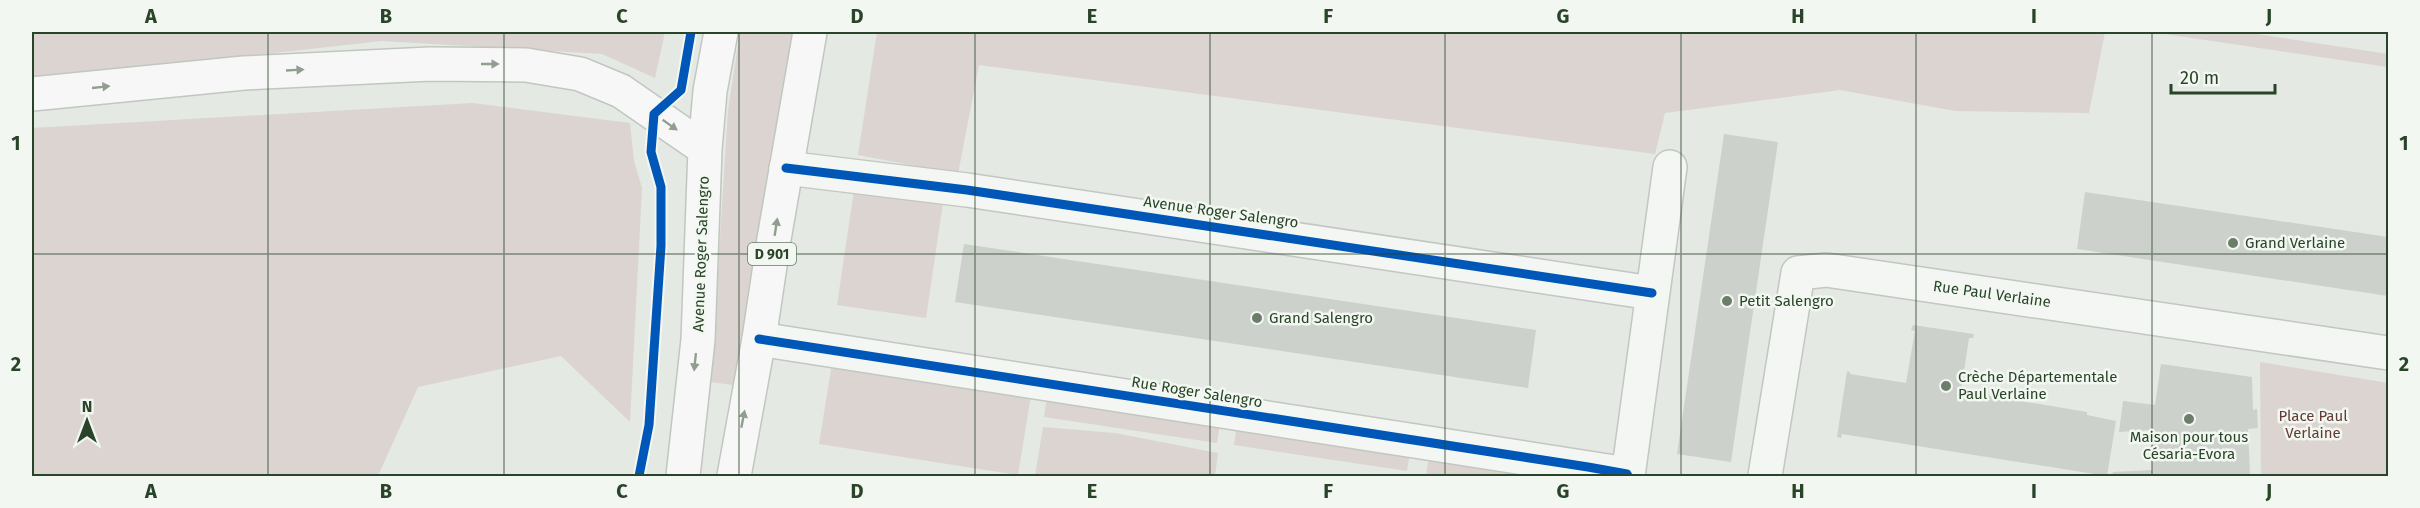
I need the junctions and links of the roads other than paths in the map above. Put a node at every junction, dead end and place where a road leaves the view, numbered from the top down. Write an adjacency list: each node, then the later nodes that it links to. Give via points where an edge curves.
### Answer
1 (721, 32): 4 (main road, Avenue Roger Salengro)
2 (810, 32): 6 (main road, D 901)
3 (32, 94): 4 (main road, one-way to 4, via 244,73 430,64 526,64 580,74 621,91)
4 (705, 149): 11 (main road, Avenue Roger Salengro, one-way to 11, via 698,340)
5 (1670, 166): 7 (street)
6 (786, 168): 7 (street, Avenue Roger Salengro, via 967,190); 8 (main road, D 901, one-way to 6)
7 (1652, 293): 10 (street)
8 (759, 339): 10 (street, Rue Roger Salengro); 12 (main road, D 901, one-way to 8)
9 (2388, 353): 13 (street, Rue Paul Verlaine, via 1826,270 1798,273)
10 (1627, 475)
11 (683, 477)
12 (734, 477)
13 (1765, 477)

